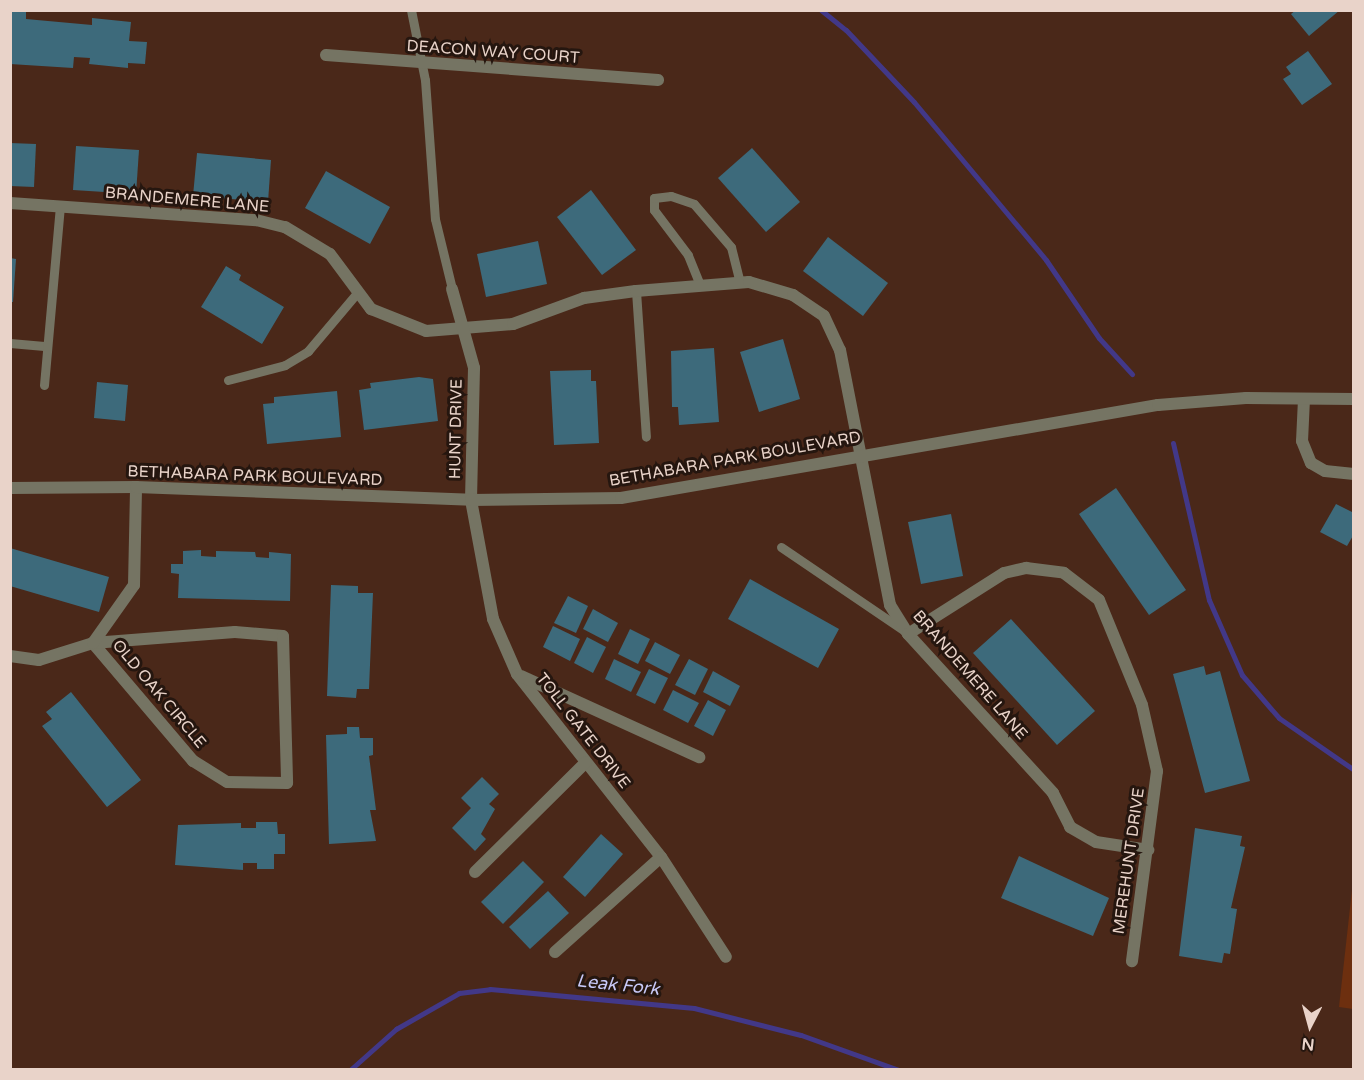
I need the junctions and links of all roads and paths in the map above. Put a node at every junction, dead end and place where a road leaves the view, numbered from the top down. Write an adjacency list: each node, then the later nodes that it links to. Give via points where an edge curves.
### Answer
1 (411, 10): 3 (lane)
2 (326, 55): 3 (street, DEACON WAY COURT)
3 (424, 65): 4 (street, DEACON WAY COURT); 9 (lane, via 432,196)
4 (658, 80)
5 (10, 203): 6 (street, BRANDEMERE LANE)
6 (60, 206): 11 (street, BRANDEMERE LANE, via 256,220 285,227 330,254); 14 (lane)
7 (740, 282): 8 (street, BRANDEMERE LANE); 8 (lane, via 731,247 694,204 671,196 654,198 654,210 688,255); 20 (street, BRANDEMERE LANE, via 793,295 824,316 840,350)
8 (700, 285): 10 (street, BRANDEMERE LANE)
9 (452, 289): 12 (street, HUNT DRIVE)
10 (636, 291): 12 (street, BRANDEMERE LANE, via 584,298 513,324); 19 (lane)
11 (357, 293): 12 (street, BRANDEMERE LANE, via 383,317 411,328); 15 (lane, via 308,351 285,365)
12 (464, 328): 24 (street, HUNT DRIVE, via 476,391)
13 (10, 343): 14 (lane)
14 (47, 346): 16 (lane)
15 (228, 380)
16 (44, 385)
17 (1304, 399): 18 (street, BETHABARA PARK BOULEVARD); 20 (street, BETHABARA PARK BOULEVARD, via 1158,405); 21 (street, via 1302,441 1311,463 1325,471)
18 (1353, 399)
19 (646, 437)
20 (860, 454): 24 (street, BETHABARA PARK BOULEVARD, via 621,498); 26 (street, BRANDEMERE LANE, via 881,579 890,605)
21 (1353, 474)
22 (136, 487): 23 (street, BETHABARA PARK BOULEVARD); 24 (street, BETHABARA PARK BOULEVARD); 27 (street, via 134,585)
23 (10, 488)
24 (471, 501): 29 (street, TOLL GATE DRIVE, via 485,590)
25 (781, 547): 26 (lane)
26 (908, 634): 32 (street, BRANDEMERE LANE, via 1053,793 1070,827 1096,842); 32 (street, MEREHUNT DRIVE, via 1004,573 1049,569 1089,589 1110,620 1154,749 1156,801)
27 (93, 642): 27 (street, OLD OAK CIRCLE, via 193,761 227,782 287,783 283,636 235,632); 28 (street, via 39,660)
28 (10, 656)
29 (517, 674): 30 (street); 31 (street, TOLL GATE DRIVE)
30 (699, 757)
31 (586, 762): 33 (street, TOLL GATE DRIVE); 34 (street)
32 (1148, 850): 37 (street, MEREHUNT DRIVE)
33 (661, 856): 35 (street); 36 (street, TOLL GATE DRIVE)
34 (475, 872)
35 (555, 952)
36 (726, 957)
37 (1132, 961)

